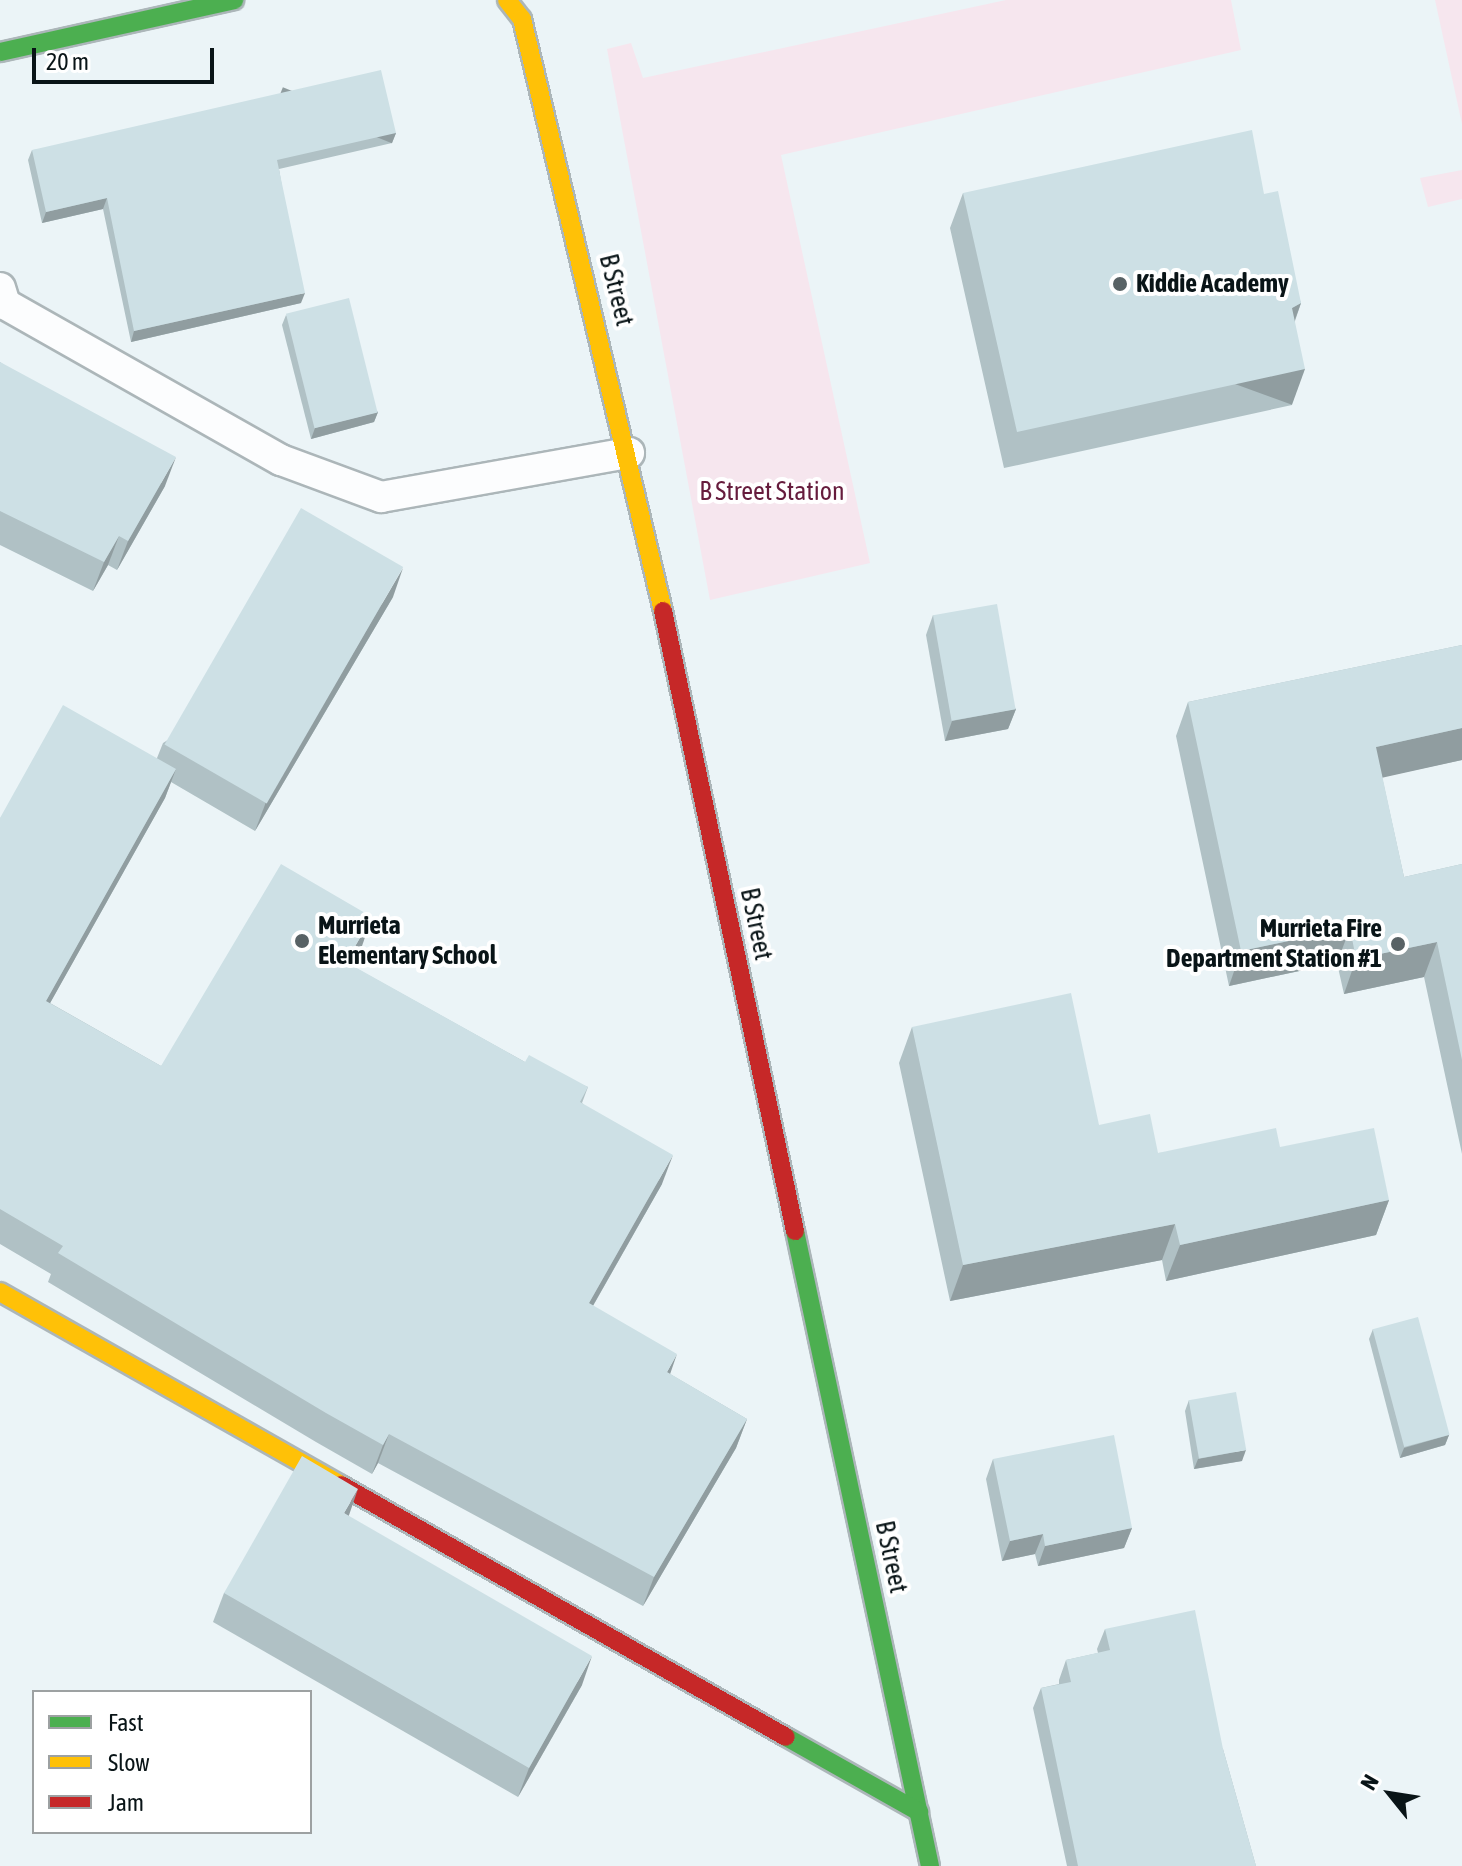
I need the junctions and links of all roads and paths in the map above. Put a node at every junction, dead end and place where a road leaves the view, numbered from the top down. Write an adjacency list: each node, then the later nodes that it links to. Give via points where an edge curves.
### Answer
1 (234, 0): 3 (street)
2 (507, 0): 5 (street, B Street, via 522,19)
3 (0, 52)
4 (0, 288): 5 (lane, via 5,304 281,460 381,497)
5 (629, 453): 7 (street, B Street)
6 (0, 1292): 7 (street)
7 (919, 1812): 8 (street, B Street)
8 (930, 1866)

